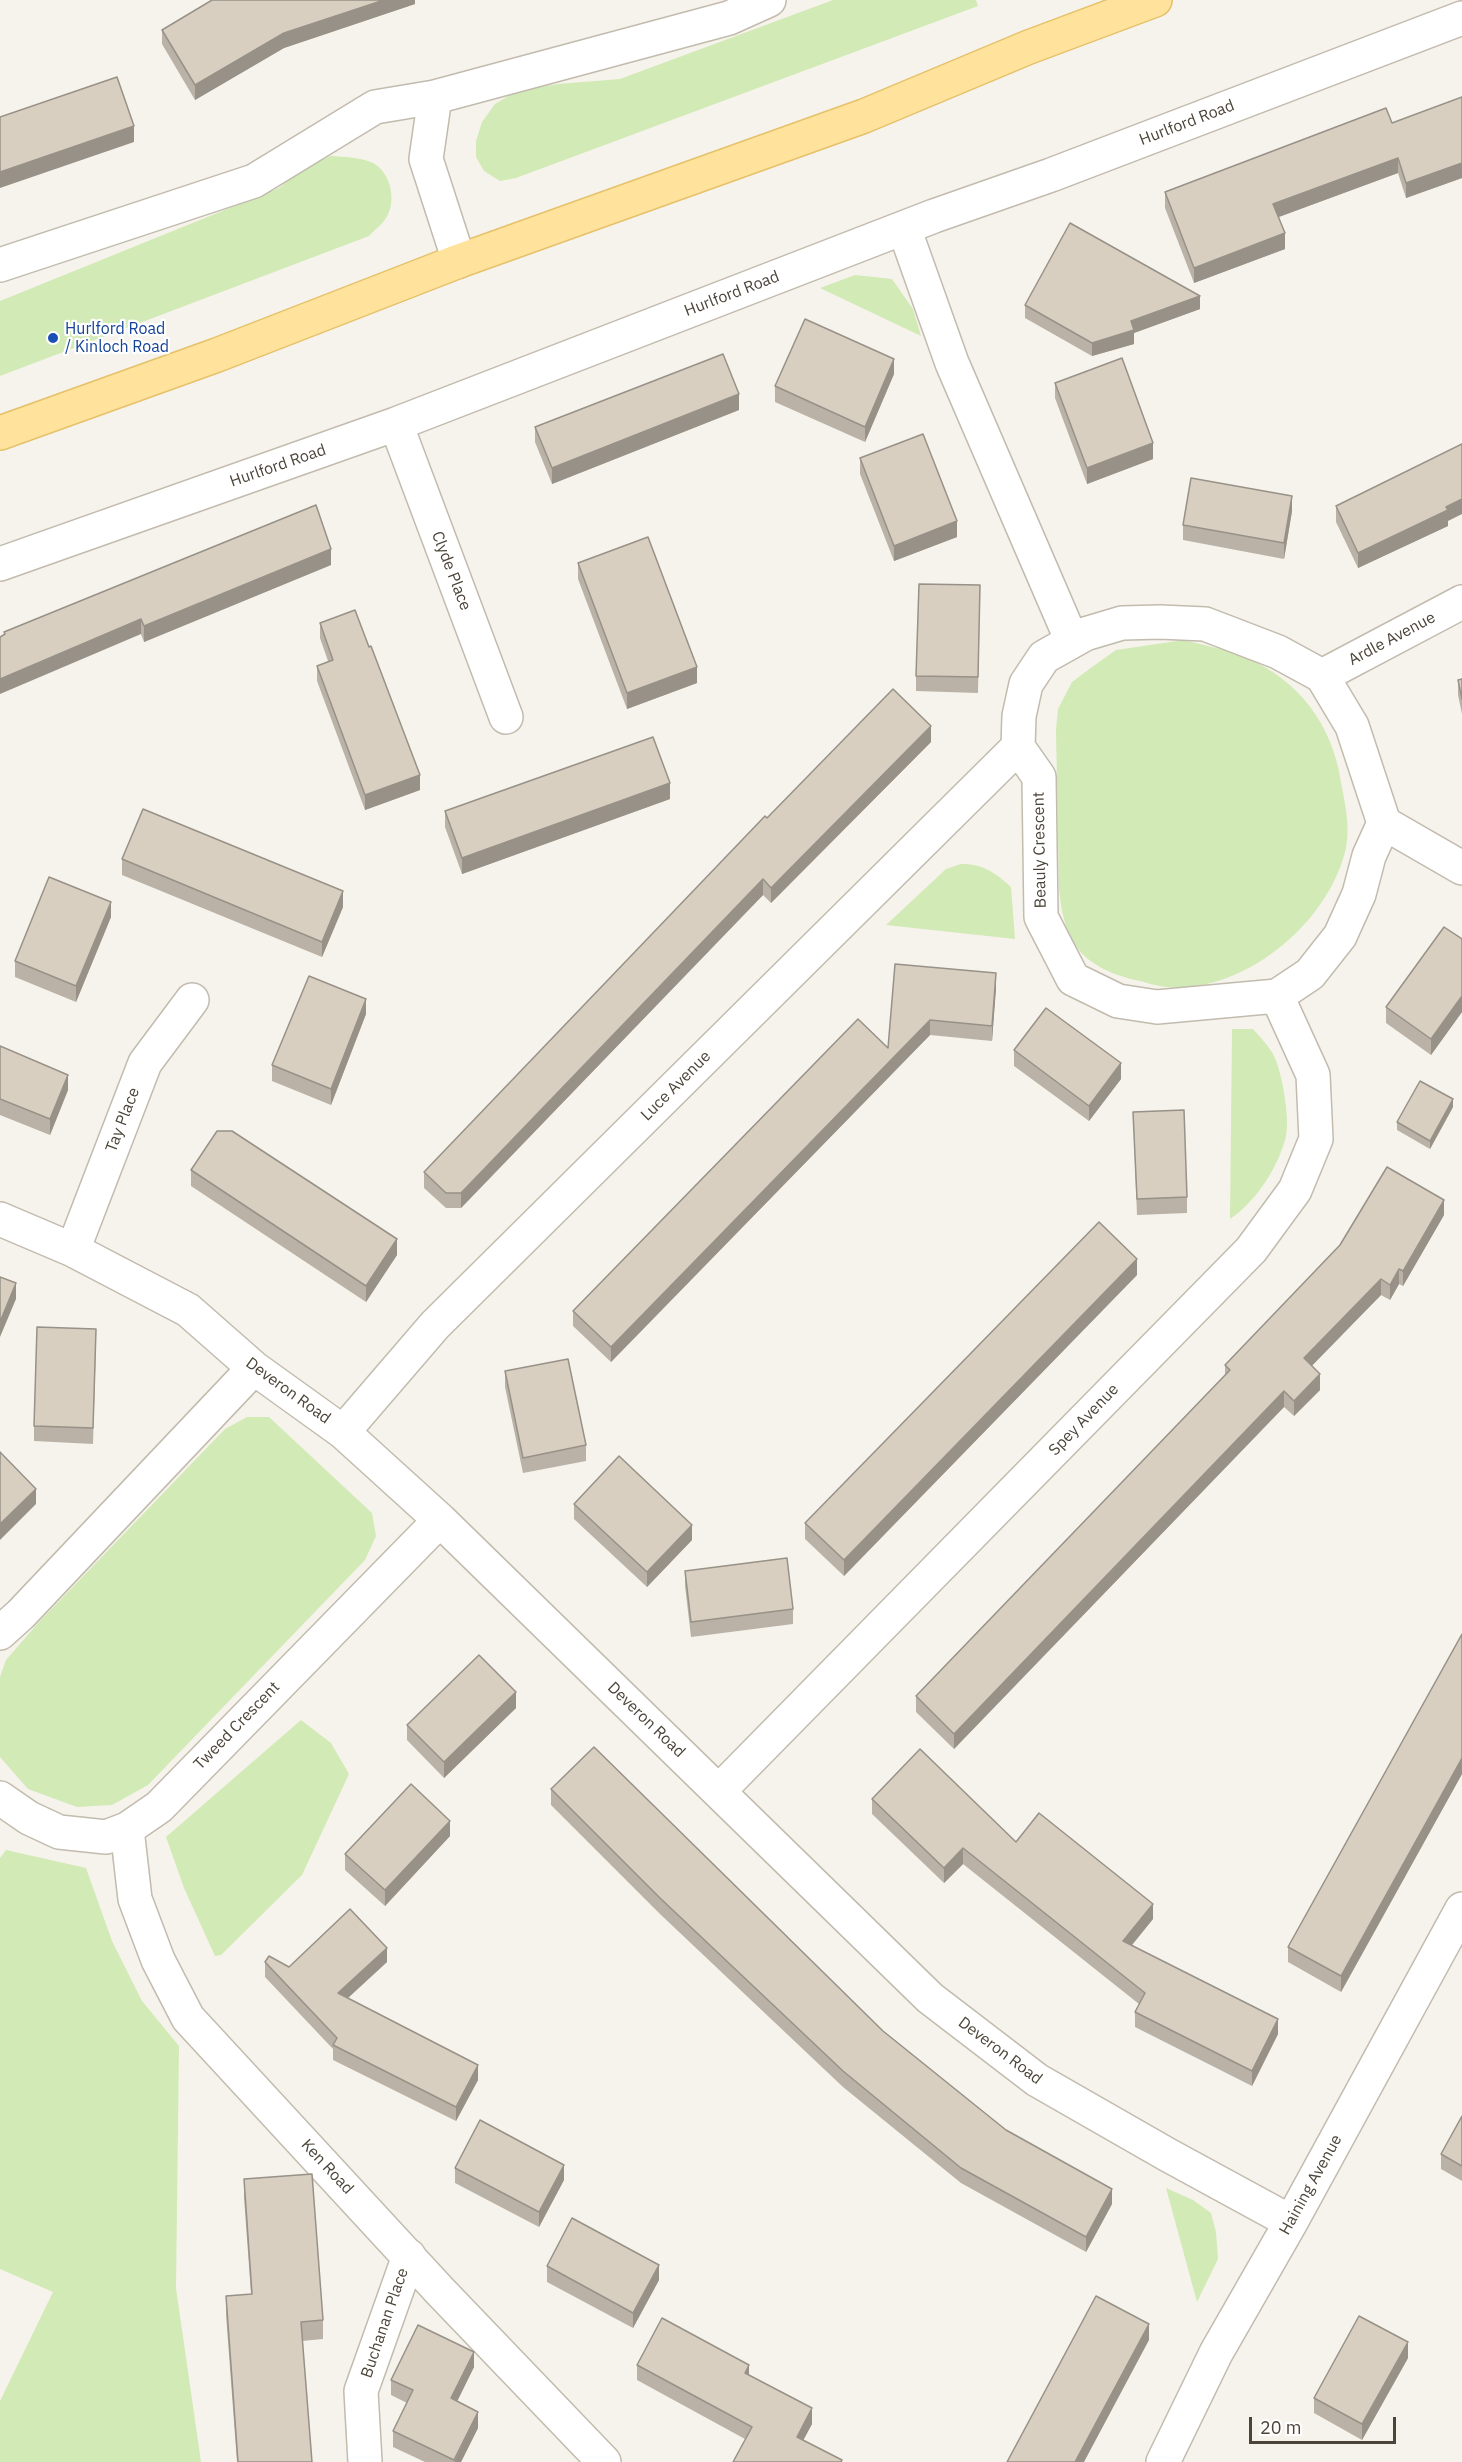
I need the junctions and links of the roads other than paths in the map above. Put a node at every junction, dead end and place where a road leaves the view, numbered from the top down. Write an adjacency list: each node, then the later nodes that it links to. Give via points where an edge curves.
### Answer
1 (769, 0): 4 (street, via 729,18)
2 (1155, 0): 6 (main road, via 864,116)
3 (1462, 18): 5 (street, Hurlford Road)
4 (435, 97): 6 (street, via 426,159); 7 (street, via 375,107 254,181)
5 (904, 228): 8 (street, Hurlford Road); 12 (street, via 952,363)
6 (459, 261): 9 (main road, via 217,355)
7 (0, 265)
8 (396, 424): 10 (street, Hurlford Road); 14 (street, Clyde Place)
9 (0, 433)
10 (0, 564)
11 (1462, 602): 13 (street, Ardle Avenue)
12 (1072, 641): 13 (street, via 1122,623 1205,624 1278,652); 15 (street, via 1044,657 1026,684)
13 (1322, 676): 16 (street, via 1352,726)
14 (506, 717)
15 (1018, 747): 18 (street, Beauly Crescent, via 1039,777 1041,917 1073,979 1118,1001 1157,1007); 23 (street, Luce Avenue, via 435,1325)
16 (1384, 823): 17 (street); 18 (street, Beauly Crescent, via 1340,936 1310,974)
17 (1462, 868)
18 (1277, 996): 26 (street, Spey Avenue, via 1313,1075 1316,1139 1295,1190 1251,1250)
19 (192, 1000): 21 (street, Tay Place, via 145,1064)
20 (0, 1219): 21 (street, Deveron Road)
21 (73, 1250): 22 (street, Deveron Road, via 188,1310)
22 (254, 1368): 23 (street, Deveron Road); 25 (street)
23 (343, 1432): 24 (street, Deveron Road)
24 (440, 1520): 26 (street, Deveron Road); 28 (street, Tweed Crescent, via 159,1807)
25 (0, 1633)
26 (719, 1791): 30 (street, Deveron Road, via 930,1998 1037,2080)
27 (0, 1798): 28 (street, Tweed Crescent, via 59,1833 106,1838)
28 (127, 1828): 31 (street, Ken Road, via 135,1899 158,1960 188,2018)
29 (1462, 1910): 30 (street, Haining Avenue)
30 (1291, 2222): 34 (street, Haining Avenue, via 1216,2353)
31 (409, 2256): 32 (street, Buchanan Place, via 361,2391); 33 (street, Ken Road)
32 (366, 2462)
33 (604, 2462)
34 (1163, 2462)

